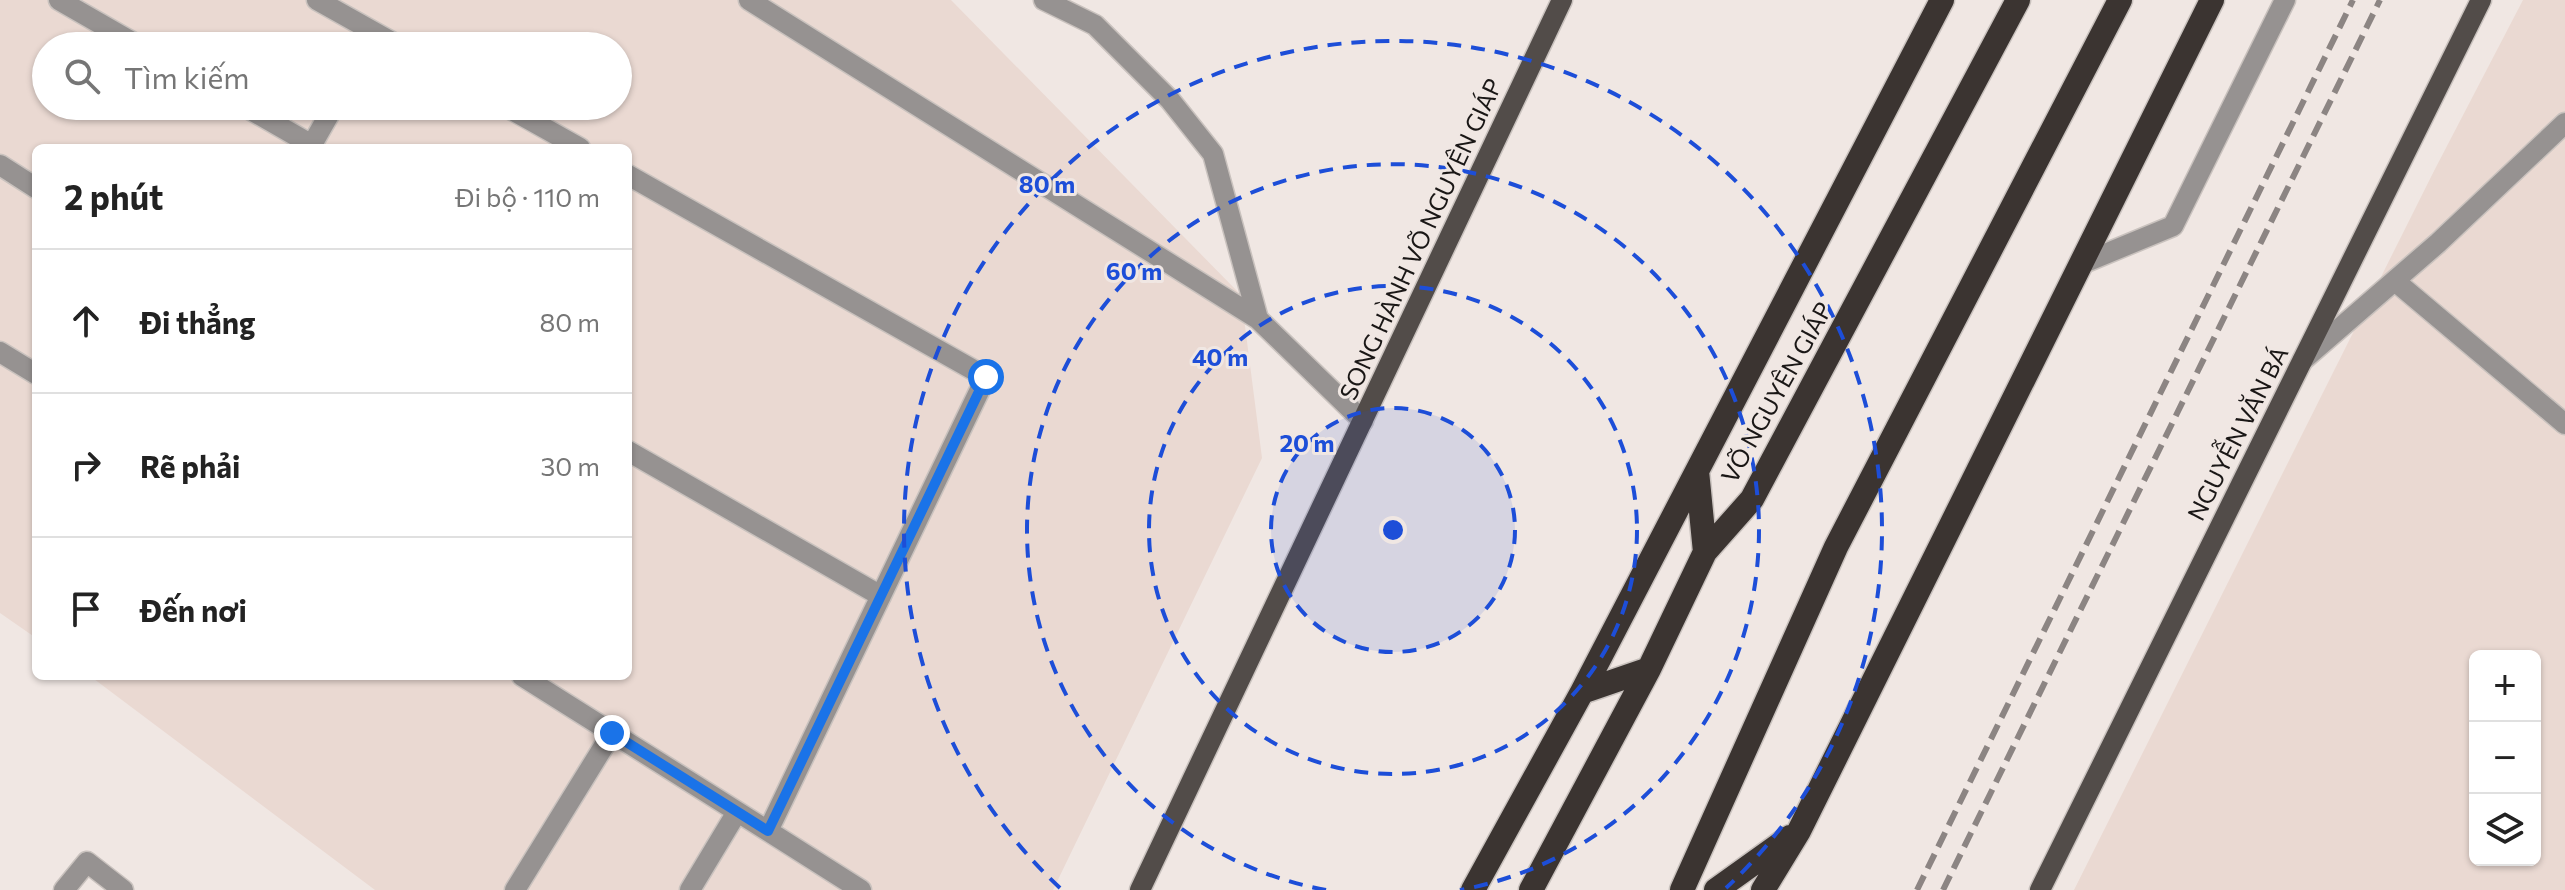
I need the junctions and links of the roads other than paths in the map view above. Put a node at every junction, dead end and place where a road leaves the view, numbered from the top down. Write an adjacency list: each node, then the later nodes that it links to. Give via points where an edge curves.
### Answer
1 (59, 0): 12 (street)
2 (317, 0): 13 (street)
3 (749, 0): 26 (street)
4 (1044, 0): 26 (street, via 1095,25 1170,100 1213,154)
5 (1562, 0): 30 (main road, SONG HÀNH VÕ NGUYÊN GIÁP)
6 (1942, 0): 33 (highway, VÕ NGUYÊN GIÁP)
7 (2018, 0): 34 (highway, VÕ NGUYÊN GIÁP, via 1752,499)
8 (2120, 0): 51 (highway, via 1836,547)
9 (2212, 0): 24 (highway)
10 (2285, 0): 24 (street, via 2173,226)
11 (2481, 0): 28 (main road, NGUYỄN VĂN BÁ)
12 (115, 32)
13 (361, 32)
14 (267, 120): 18 (street)
15 (326, 120): 19 (street)
16 (530, 120): 20 (street)
17 (2565, 123): 25 (street)
18 (308, 144)
19 (312, 144)
20 (573, 144)
21 (0, 165): 23 (street)
22 (632, 177): 35 (street, via 986,377)
23 (32, 185)
24 (2081, 264): 42 (highway)
25 (2395, 281): 28 (street); 31 (street)
26 (1258, 319): 30 (street)
27 (0, 352): 29 (street)
28 (2303, 360): 54 (main road, NGUYỄN VĂN BÁ)
29 (32, 372)
30 (1363, 421): 48 (main road, SONG HÀNH VÕ NGUYÊN GIÁP)
31 (2565, 424)
32 (632, 453): 35 (street)
33 (1697, 471): 34 (highway); 38 (highway, VÕ NGUYÊN GIÁP)
34 (1705, 552): 36 (highway, VÕ NGUYÊN GIÁP)
35 (881, 596): 41 (street)
36 (1649, 669): 38 (highway); 50 (highway, VÕ NGUYÊN GIÁP)
37 (528, 680): 39 (street)
38 (1582, 692): 49 (highway, VÕ NGUYÊN GIÁP)
39 (612, 733): 40 (street); 46 (street)
40 (737, 812): 41 (street); 47 (street)
41 (768, 831): 43 (street)
42 (1799, 831): 52 (highway); 53 (highway)
43 (857, 889)
44 (64, 890): 45 (street, via 87,862)
45 (123, 890)
46 (515, 890)
47 (690, 890)
48 (1140, 890)
49 (1473, 890)
50 (1531, 890)
51 (1682, 890)
52 (1716, 890)
53 (1763, 890)
54 (2040, 890)

